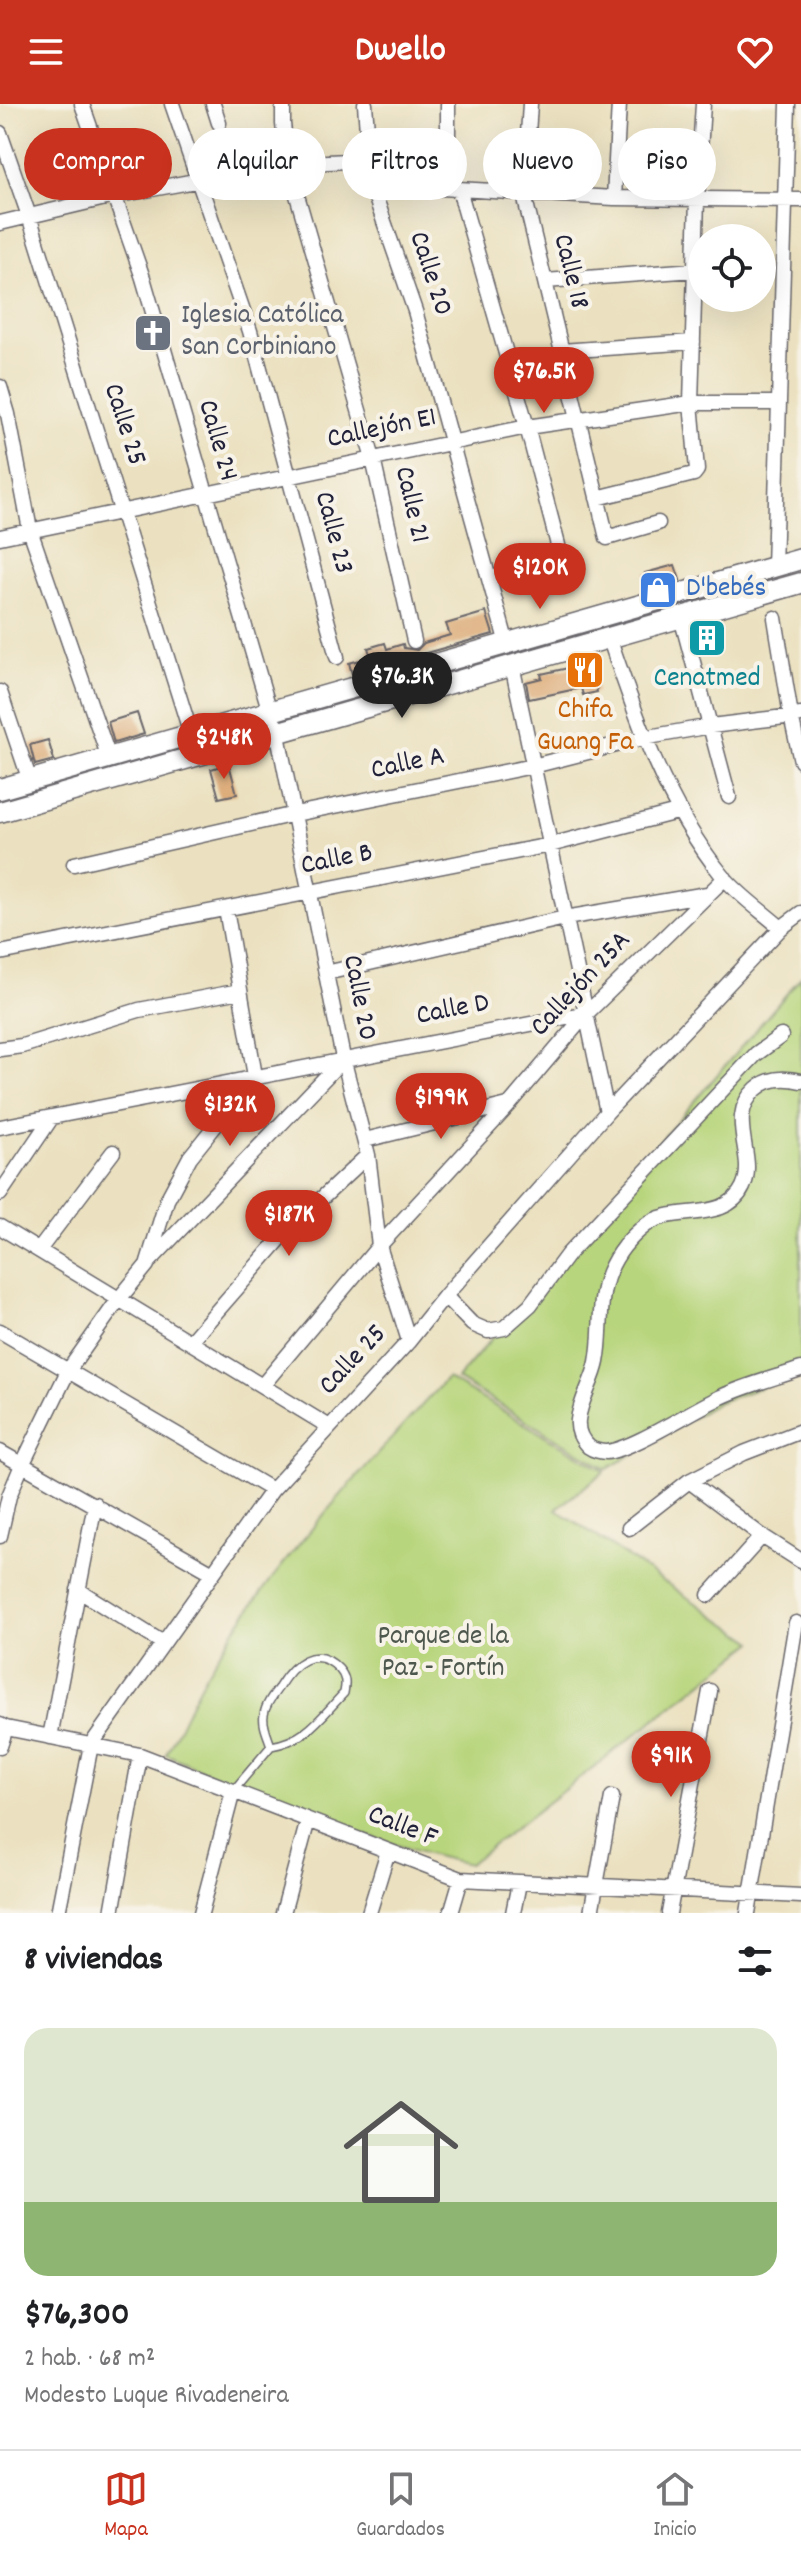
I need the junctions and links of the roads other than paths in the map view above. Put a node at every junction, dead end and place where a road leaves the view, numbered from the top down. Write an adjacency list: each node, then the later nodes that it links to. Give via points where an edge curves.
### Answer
1 (82, 104): 12 (street, Calle 24)
2 (172, 104): 19 (street, Calle 23)
3 (213, 104): 11 (street)
4 (283, 104): 13 (street, Calle 21)
5 (365, 104): 14 (street, Calle 20)
6 (448, 104): 15 (street)
7 (530, 104): 16 (street, Calle 18)
8 (619, 104): 21 (street)
9 (703, 104): 17 (street)
10 (788, 104): 32 (street)
11 (219, 123)
12 (90, 128)
13 (285, 128)
14 (366, 128)
15 (450, 128)
16 (528, 128)
17 (701, 128)
18 (0, 133): 34 (street, Calle 25)
19 (188, 151)
20 (602, 198): 21 (street)
21 (614, 198): 22 (street)
22 (618, 198)
23 (716, 199): 32 (street)
24 (97, 200): 34 (street)
25 (115, 200): 50 (street, Calle 24)
26 (205, 200): 49 (street, Calle 23, via 250,331)
27 (298, 200): 48 (street, Calle 21)
28 (377, 200): 47 (street, Calle 20, via 415,311)
29 (458, 200): 46 (street)
30 (525, 200): 38 (street, Calle 18)
31 (697, 200): 36 (street)
32 (785, 200): 33 (street); 44 (street)
33 (801, 200)
34 (29, 216): 35 (street); 52 (street, Calle 25)
35 (0, 223)
36 (696, 224)
37 (688, 271): 38 (street)
38 (545, 281): 41 (street, Calle 18)
39 (694, 312): 40 (street)
40 (693, 342): 41 (street); 43 (street)
41 (561, 351): 45 (street, Calle 18)
42 (0, 387): 54 (street)
43 (691, 403): 44 (street, Callejón E1); 45 (street, Callejón E1); 51 (street, via 694,474)
44 (779, 403): 57 (street)
45 (578, 420): 46 (street, Callejón E1); 51 (street, Calle 18)
46 (527, 427): 47 (street, Callejón E1); 58 (street, via 558,552 549,560)
47 (451, 442): 48 (street, Callejón E1); 58 (street, Calle 20)
48 (373, 459): 49 (street, Callejón E1); 63 (street, Calle 21)
49 (290, 476): 50 (street, Callejón E1); 65 (street, Calle 23)
50 (204, 494): 52 (street, Callejón E1); 70 (street, Calle 24)
51 (597, 498): 53 (street, Calle 18, via 607,538)
52 (122, 511): 54 (street, Callejón E1); 75 (street, Calle 25)
53 (658, 523)
54 (30, 530): 55 (street, Callejón E1); 78 (street)
55 (0, 537)
56 (801, 559): 57 (street)
57 (774, 567): 64 (street)
58 (489, 579): 64 (street, Calle 20)
59 (801, 583): 60 (street)
60 (681, 617): 62 (street); 73 (street)
61 (775, 618): 71 (street)
62 (609, 637): 66 (street); 76 (street)
63 (414, 641)
64 (507, 644): 67 (street)
65 (337, 657)
66 (512, 665): 69 (street); 80 (street)
67 (384, 678): 69 (street, via 368,693); 70 (street)
68 (0, 692): 81 (street)
69 (371, 706): 74 (street)
70 (268, 707): 72 (street); 74 (street, Calle 20)
71 (796, 716): 73 (street, Calle A); 79 (street)
72 (233, 722): 75 (street); 77 (street, via 236,735)
73 (711, 726): 76 (street, Calle A); 83 (street)
74 (279, 732): 77 (street); 86 (street, Calle 20)
75 (191, 734): 78 (street)
76 (643, 738): 80 (street, Calle A); 84 (street)
77 (208, 751): 85 (street)
78 (109, 758): 81 (street)
79 (801, 761)
80 (533, 766): 86 (street, Calle A); 87 (street)
81 (30, 781): 82 (street)
82 (0, 789)
83 (729, 797)
84 (681, 811): 87 (street, Calle B); 89 (street)
85 (0, 812)
86 (295, 814): 88 (street, Calle A); 90 (street, Calle 20)
87 (550, 845): 90 (street, Calle B); 94 (street)
88 (74, 864)
89 (725, 878): 91 (street, Callejón 25A); 95 (street)
90 (311, 893): 92 (street, Calle B); 97 (street, Calle 20)
91 (707, 894): 94 (street); 99 (street, Callejón 25A)
92 (226, 909): 96 (street, Calle B); 98 (street)
93 (801, 913): 95 (street, Calle 25)
94 (565, 918): 97 (street); 99 (street)
95 (781, 928): 106 (street, Calle 25)
96 (0, 953)
97 (326, 973): 102 (street, Calle 20)
98 (240, 991): 101 (street, via 139,1010); 103 (street)
99 (587, 1013): 102 (street, Calle D); 105 (street, Callejón 25A); 106 (street)
100 (781, 1036): 116 (street, via 756,1054 504,1328 488,1331 472,1324)
101 (0, 1049)
102 (343, 1058): 103 (street, Calle D); 109 (street, Calle 20); 115 (street)
103 (255, 1076): 107 (street, Calle D); 115 (street, via 175,1182)
104 (801, 1081): 121 (street, via 777,1078 747,1097 741,1116 744,1185 733,1201 715,1210 670,1214 627,1241 602,1297 598,1353 578,1421 580,1438 591,1449 605,1452 625,1446 723,1395)
105 (509, 1105): 109 (street); 113 (street, Callejón 25A)
106 (607, 1112): 116 (street, Calle 25)
107 (52, 1117): 108 (street, Calle D); 111 (street)
108 (0, 1127)
109 (367, 1147): 113 (street, Calle 20); 120 (street)
110 (113, 1152): 114 (street)
111 (0, 1194)
112 (0, 1227): 114 (street)
113 (379, 1246): 119 (street, Calle 20); 123 (street, Callejón 25A)
114 (39, 1250): 117 (street)
115 (147, 1265): 117 (street)
116 (445, 1296): 119 (street, Calle 25)
117 (119, 1299): 120 (street); 122 (street)
118 (0, 1331): 122 (street)
119 (409, 1341): 124 (street, Calle 25)
120 (190, 1342): 123 (street)
121 (801, 1369)
122 (68, 1371): 127 (street); 129 (street)
123 (262, 1386): 124 (street)
124 (328, 1426): 129 (street, Calle 25)
125 (800, 1433): 128 (street)
126 (0, 1452): 127 (street)
127 (22, 1465): 130 (street); 132 (street)
128 (689, 1481): 131 (street); 133 (street)
129 (272, 1490): 135 (street, Calle 25)
130 (95, 1504): 135 (street); 136 (street)
131 (629, 1528)
132 (0, 1536)
133 (762, 1536): 134 (street); 137 (street)
134 (801, 1561)
135 (213, 1573): 139 (street, Calle 25)
136 (78, 1590): 139 (street); 142 (street)
137 (709, 1595)
138 (796, 1623): 155 (street)
139 (163, 1643): 143 (street, Calle 25)
140 (710, 1691): 154 (street)
141 (3, 1727): 142 (street, Calle F); 144 (street)
142 (50, 1737): 143 (street, Calle F)
143 (91, 1745): 146 (street, Calle F); 157 (street, Calle 25)
144 (0, 1746)
145 (271, 1746): 145 (lane, via 301,1737 344,1693 343,1673 331,1661 318,1657 291,1668 263,1714); 147 (lane)
146 (140, 1755): 147 (street, Calle F); 158 (street)
147 (233, 1791): 149 (street, Calle F); 159 (street)
148 (612, 1797): 153 (street)
149 (308, 1820): 150 (street, Calle F); 160 (street)
150 (388, 1851): 151 (street, Calle F); 161 (street)
151 (461, 1879): 152 (street, Calle F); 162 (street)
152 (519, 1883): 153 (street, Calle F); 163 (street)
153 (597, 1887): 154 (street, Calle F); 164 (street)
154 (673, 1890): 155 (street, Calle F); 165 (street)
155 (752, 1892): 156 (street, Calle F); 166 (street)
156 (801, 1896)
157 (58, 1913)
158 (112, 1913)
159 (201, 1913)
160 (283, 1913)
161 (369, 1913)
162 (451, 1913)
163 (513, 1913)
164 (591, 1913)
165 (669, 1913)
166 (748, 1913)

